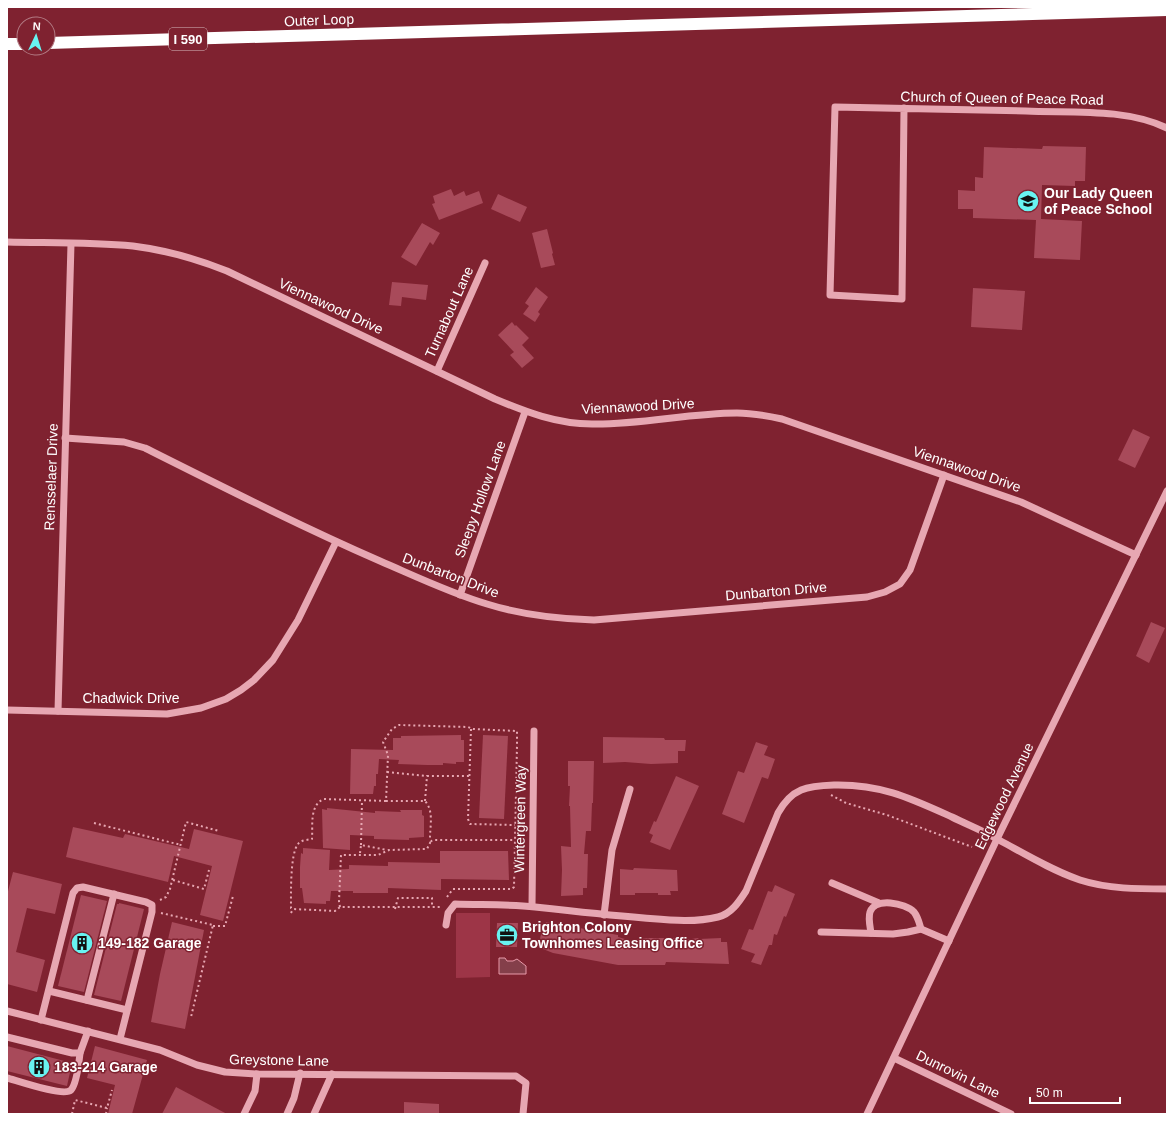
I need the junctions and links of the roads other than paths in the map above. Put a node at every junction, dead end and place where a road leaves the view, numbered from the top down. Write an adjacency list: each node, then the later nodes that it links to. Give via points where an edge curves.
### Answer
1 (1167, 10): 2 (highway, Outer Loop / I 590)
2 (56, 43)
3 (904, 108): 3 (street, Church of Queen of Peace Road, via 835,107 830,295 902,299); 4 (street, Church of Queen of Peace Road, via 1113,114 1137,117)
4 (1167, 128)
5 (7, 242): 6 (street, Viennawood Drive)
6 (71, 244): 8 (street, Viennawood Drive, via 104,244 152,249 215,266); 10 (street, Rensselaer Drive)
7 (485, 263): 8 (street, Turnabout Lane)
8 (437, 371): 9 (street, Viennawood Drive)
9 (525, 412): 11 (street, Viennawood Drive, via 549,419 591,424 738,413 768,416); 15 (street, Sleepy Hollow Lane)
10 (65, 438): 13 (street, Dunbarton Drive, via 124,442 144,448); 17 (street, Rensselaer Drive)
11 (944, 475): 14 (street, Viennawood Drive, via 1021,502); 15 (street, Dunbarton Drive, via 910,570 900,584 867,597 594,620 536,616 505,610)
12 (1167, 491): 14 (street, Edgewood Avenue)
13 (336, 542): 15 (street, Dunbarton Drive); 17 (street, Chadwick Drive, via 298,620 281,648 264,671 241,690 226,699 201,708 168,714)
14 (1136, 555): 20 (street, Edgewood Avenue)
15 (460, 595)
16 (7, 710): 17 (street, Chadwick Drive)
17 (58, 711)
18 (534, 731): 25 (street, Wintergreen Way)
19 (630, 789): 26 (street, via 612,850)
20 (997, 839): 22 (street, via 1037,861 1081,880 1109,887); 26 (street, via 913,799 879,788 852,785 813,786 792,795 784,802 746,891 739,903 729,912 713,918 676,920); 31 (street, Edgewood Avenue)
21 (832, 883): 24 (street)
22 (1167, 889)
23 (114, 894): 32 (street, via 83,887 77,888 73,893); 33 (street); 34 (street, via 146,902 152,908)
24 (879, 903): 28 (street, via 904,905 916,915); 30 (street, via 870,910)
25 (532, 906): 26 (street); 27 (street, via 455,904 448,913)
26 (604, 915)
27 (446, 925)
28 (921, 929): 30 (street, via 894,934); 31 (street)
29 (821, 932): 30 (street)
30 (871, 933)
31 (949, 941): 41 (street, Edgewood Avenue)
32 (49, 991): 33 (street); 36 (street)
33 (87, 1000): 34 (street)
34 (127, 1010): 39 (street)
35 (7, 1011): 36 (street, Greystone Lane)
36 (41, 1020): 37 (street, Greystone Lane)
37 (88, 1031): 39 (street, Greystone Lane); 40 (street)
38 (7, 1037): 40 (street)
39 (120, 1039): 43 (street, Greystone Lane, via 160,1050 197,1065 226,1072)
40 (80, 1053): 45 (street, via 75,1081 71,1090 65,1093)
41 (894, 1058): 50 (street, Edgewood Avenue); 51 (street, Dunrovin Lane)
42 (300, 1073): 43 (street, Greystone Lane); 44 (street, Greystone Lane); 47 (street)
43 (257, 1074): 46 (street, via 255,1091)
44 (332, 1074): 48 (street); 49 (street, Greystone Lane, via 516,1076 526,1083)
45 (7, 1078)
46 (244, 1114)
47 (287, 1114)
48 (314, 1114)
49 (523, 1114)
50 (867, 1114)
51 (1011, 1114)

